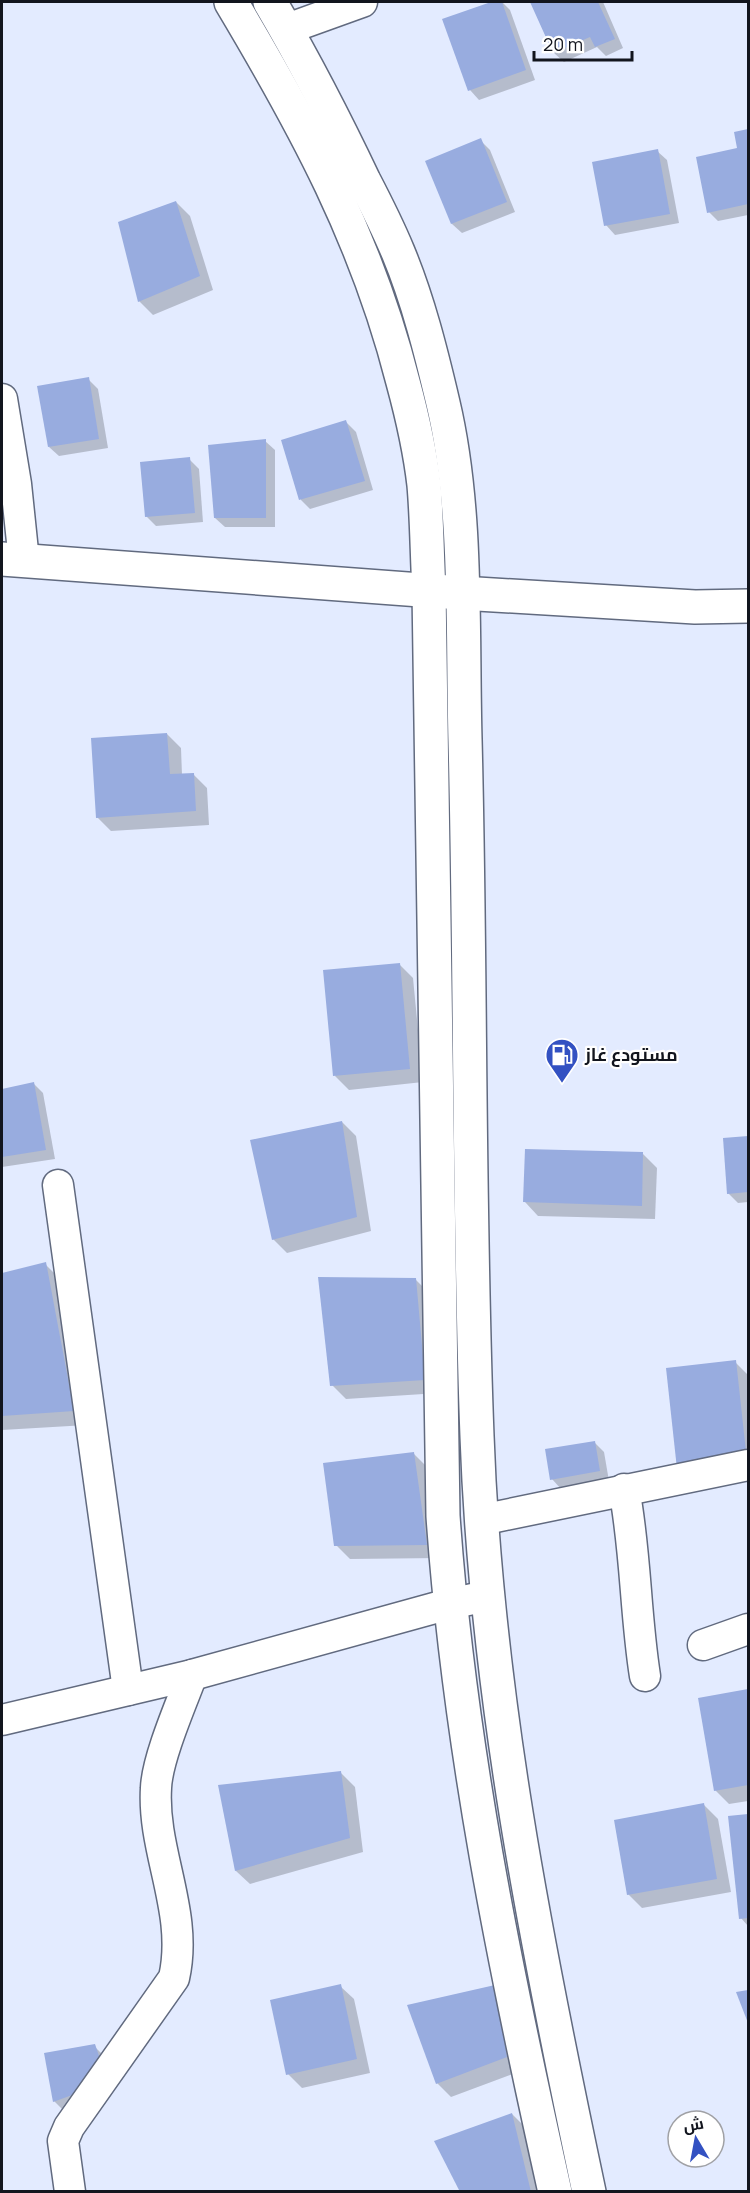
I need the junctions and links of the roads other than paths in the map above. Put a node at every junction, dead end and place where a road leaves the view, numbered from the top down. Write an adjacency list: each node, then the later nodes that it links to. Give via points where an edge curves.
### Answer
1 (231, 2): 7 (main road, via 301,123 347,216 387,320 410,407 424,484)
2 (270, 2): 4 (main road)
3 (362, 2): 4 (street)
4 (287, 29): 8 (main road, via 398,250 417,306 444,408 454,475)
5 (2, 399): 6 (street, via 16,484)
6 (13, 560): 7 (main road)
7 (429, 590): 8 (main road); 12 (main road)
8 (461, 593): 9 (main road, via 696,607); 11 (main road)
9 (748, 606)
10 (58, 1185): 22 (street)
11 (473, 1295): 12 (main road); 15 (main road)
12 (441, 1296): 17 (main road, via 443,1516)
13 (748, 1465): 14 (street)
14 (624, 1489): 15 (street); 21 (street, via 633,1539 637,1621)
15 (481, 1520): 16 (main road)
16 (487, 1596): 17 (street); 26 (main road, via 518,1830)
17 (449, 1604): 20 (street); 25 (main road, via 493,1896)
18 (748, 1629): 19 (street)
19 (703, 1645)
20 (192, 1675): 22 (street); 24 (street, via 156,1786 180,1954 174,1978 69,2127 63,2141)
21 (645, 1676)
22 (128, 1690): 23 (street)
23 (2, 1720)
24 (70, 2192)
25 (555, 2192)
26 (589, 2192)

